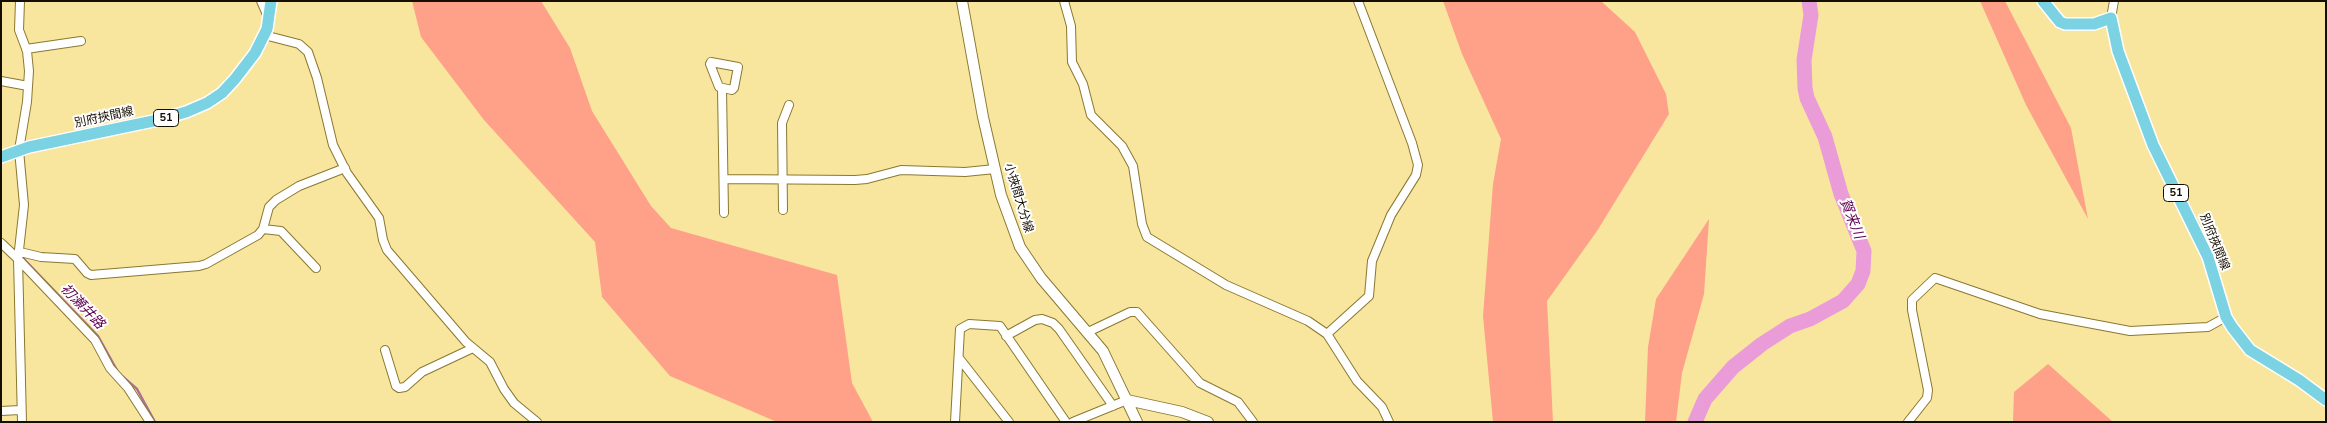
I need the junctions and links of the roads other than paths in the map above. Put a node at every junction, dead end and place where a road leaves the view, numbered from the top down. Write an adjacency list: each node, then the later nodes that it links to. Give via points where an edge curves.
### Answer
1 (20, 1): 13 (street, via 19,30)
2 (261, 1): 10 (street)
3 (271, 1): 10 (main road, 別府挾間線 / 51)
4 (962, 1): 21 (main road, 小挾間大分線, via 982,117)
5 (1064, 1): 32 (street, via 1071,26 1072,62 1083,84 1091,115 1122,146 1133,166 1147,237 1226,285 1308,321)
6 (1358, 1): 32 (street, via 1418,165 1416,175 1391,215 1372,261 1369,296)
7 (2043, 1): 9 (main road, via 2064,24 2094,24)
8 (2114, 1): 9 (street)
9 (2111, 18): 30 (main road, 別府挾間線 / 51, via 2118,51 2153,145 2208,257)
10 (269, 19): 11 (main road, 別府挾間線 / 51)
11 (264, 35): 18 (main road, 別府挾間線 / 51, via 235,79 222,92 194,109); 20 (street, via 299,44 310,55 333,145)
12 (82, 41): 13 (street)
13 (26, 49): 15 (street)
14 (1, 81): 15 (street)
15 (28, 86): 18 (street)
16 (722, 89): 22 (street)
17 (789, 105): 23 (street, via 782,123)
18 (19, 150): 19 (main road, 別府挾間線 / 51); 28 (street, via 24,205)
19 (1, 157)
20 (345, 168): 26 (street, via 299,186 273,203); 34 (street, via 379,218 387,250)
21 (995, 169): 23 (street, via 965,172 901,170 867,179); 31 (main road, 小挾間大分線, via 1020,247 1041,278)
22 (724, 179): 23 (street); 25 (street)
23 (784, 180): 24 (street)
24 (783, 210)
25 (724, 213)
26 (263, 229): 28 (street, via 256,237 206,264 192,267 90,275 75,259); 29 (street, via 281,231)
27 (1, 243): 28 (street)
28 (19, 256): 40 (street); 44 (street, via 95,340 110,368 134,395)
29 (316, 268)
30 (2226, 317): 38 (main road, 別府挾間線 / 51, via 2250,350); 54 (street, via 2208,327 2130,331 2040,314 1935,278 1912,300 1928,390 1927,398)
31 (1088, 332): 37 (main road, 小挾間大分線, via 1103,351); 52 (street, via 1122,315 1137,312 1200,383 1238,402)
32 (1327, 334): 53 (street, via 1357,381 1382,407)
33 (1006, 336): 36 (street, via 1000,326 969,324 960,329); 39 (street, via 1035,320 1053,323); 48 (street)
34 (473, 348): 35 (street, via 422,372 400,388 396,386); 45 (street, via 490,362 509,397)
35 (385, 350)
36 (959, 358): 46 (street); 47 (street)
37 (1127, 400): 39 (street); 50 (main road, 小挾間大分線); 51 (main road, via 1182,412)
38 (2326, 400)
39 (1113, 406): 42 (street)
40 (20, 410): 41 (street); 43 (street)
41 (1, 411)
42 (1085, 420): 49 (street)
43 (22, 422)
44 (150, 422)
45 (537, 422)
46 (955, 422)
47 (1009, 422)
48 (1066, 422)
49 (1074, 422)
50 (1137, 422)
51 (1208, 422)
52 (1252, 422)
53 (1389, 422)
54 (1908, 422)

